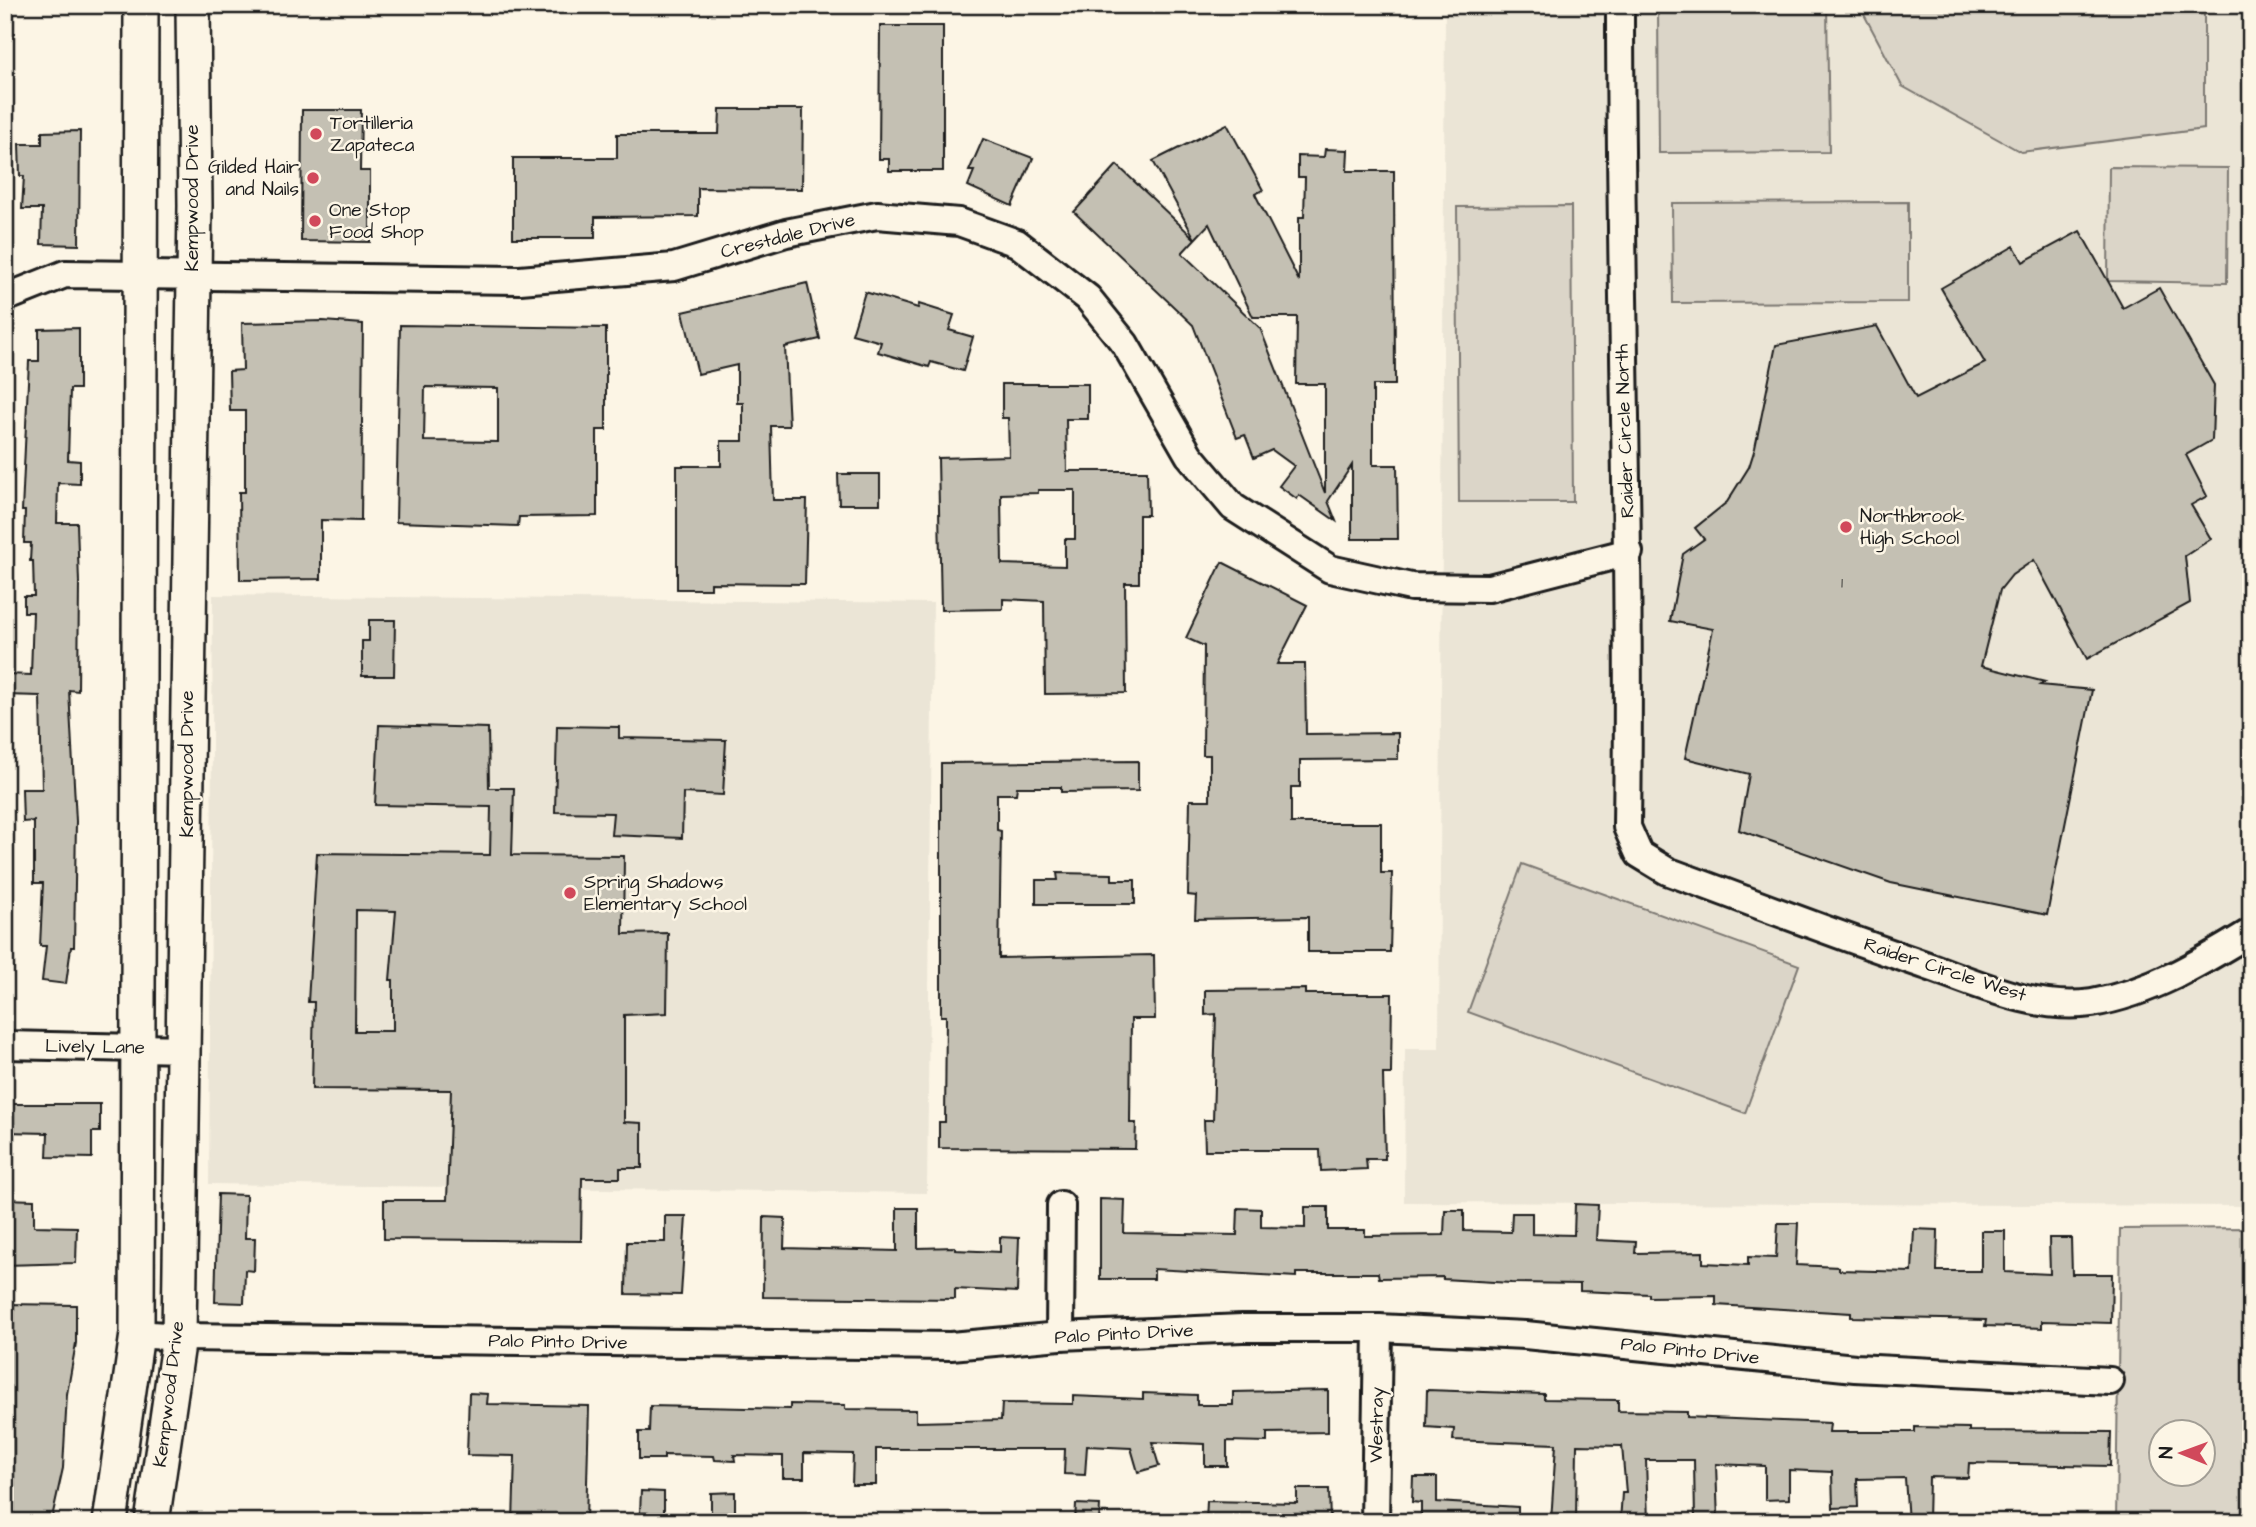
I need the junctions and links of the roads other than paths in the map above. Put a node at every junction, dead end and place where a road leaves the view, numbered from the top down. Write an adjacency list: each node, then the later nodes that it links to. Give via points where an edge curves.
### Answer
1 (1620, 5): 9 (street, Raider Circle North, via 1621,318)
2 (141, 9): 3 (main road); 4 (main road, Kempwood Drive)
3 (193, 9): 5 (main road, Kempwood Drive)
4 (139, 276): 5 (street, Crestdale Drive); 6 (street, Crestdale Drive, via 65,274); 7 (main road, Kempwood Drive)
5 (192, 277): 8 (main road, Kempwood Drive); 9 (street, Crestdale Drive, via 520,279 641,272 674,267 786,233 877,215 959,222 1017,243 1088,298 1125,344 1189,455 1233,508 1330,569 1411,587 1489,588)
6 (5, 298)
7 (138, 538): 8 (main road); 11 (main road, Kempwood Drive)
8 (189, 538): 10 (main road, Kempwood Drive)
9 (1629, 552): 12 (street, Raider Circle North, via 1627,827)
10 (187, 789): 11 (main road); 16 (main road, Kempwood Drive)
11 (139, 792): 15 (main road, Kempwood Drive)
12 (1639, 855): 13 (street, Raider Circle West, via 1667,871 1906,959 2004,993 2058,1004 2129,996 2169,980)
13 (2251, 932)
14 (5, 1045): 15 (street, Lively Lane)
15 (139, 1048): 16 (street, Lively Lane); 19 (main road, Kempwood Drive)
16 (185, 1049): 21 (main road, Kempwood Drive)
17 (1061, 1205): 20 (street)
18 (1378, 1328): 20 (street, Palo Pinto Drive); 22 (street, Palo Pinto Drive, via 1525,1335 1855,1368); 25 (street, Westray)
19 (137, 1334): 21 (street, Palo Pinto Drive); 23 (main road, Kempwood Drive)
20 (1060, 1336): 21 (street, Palo Pinto Drive, via 951,1346)
21 (179, 1337): 24 (main road, Kempwood Drive)
22 (2110, 1381)
23 (110, 1522)
24 (152, 1522)
25 (1375, 1522)

